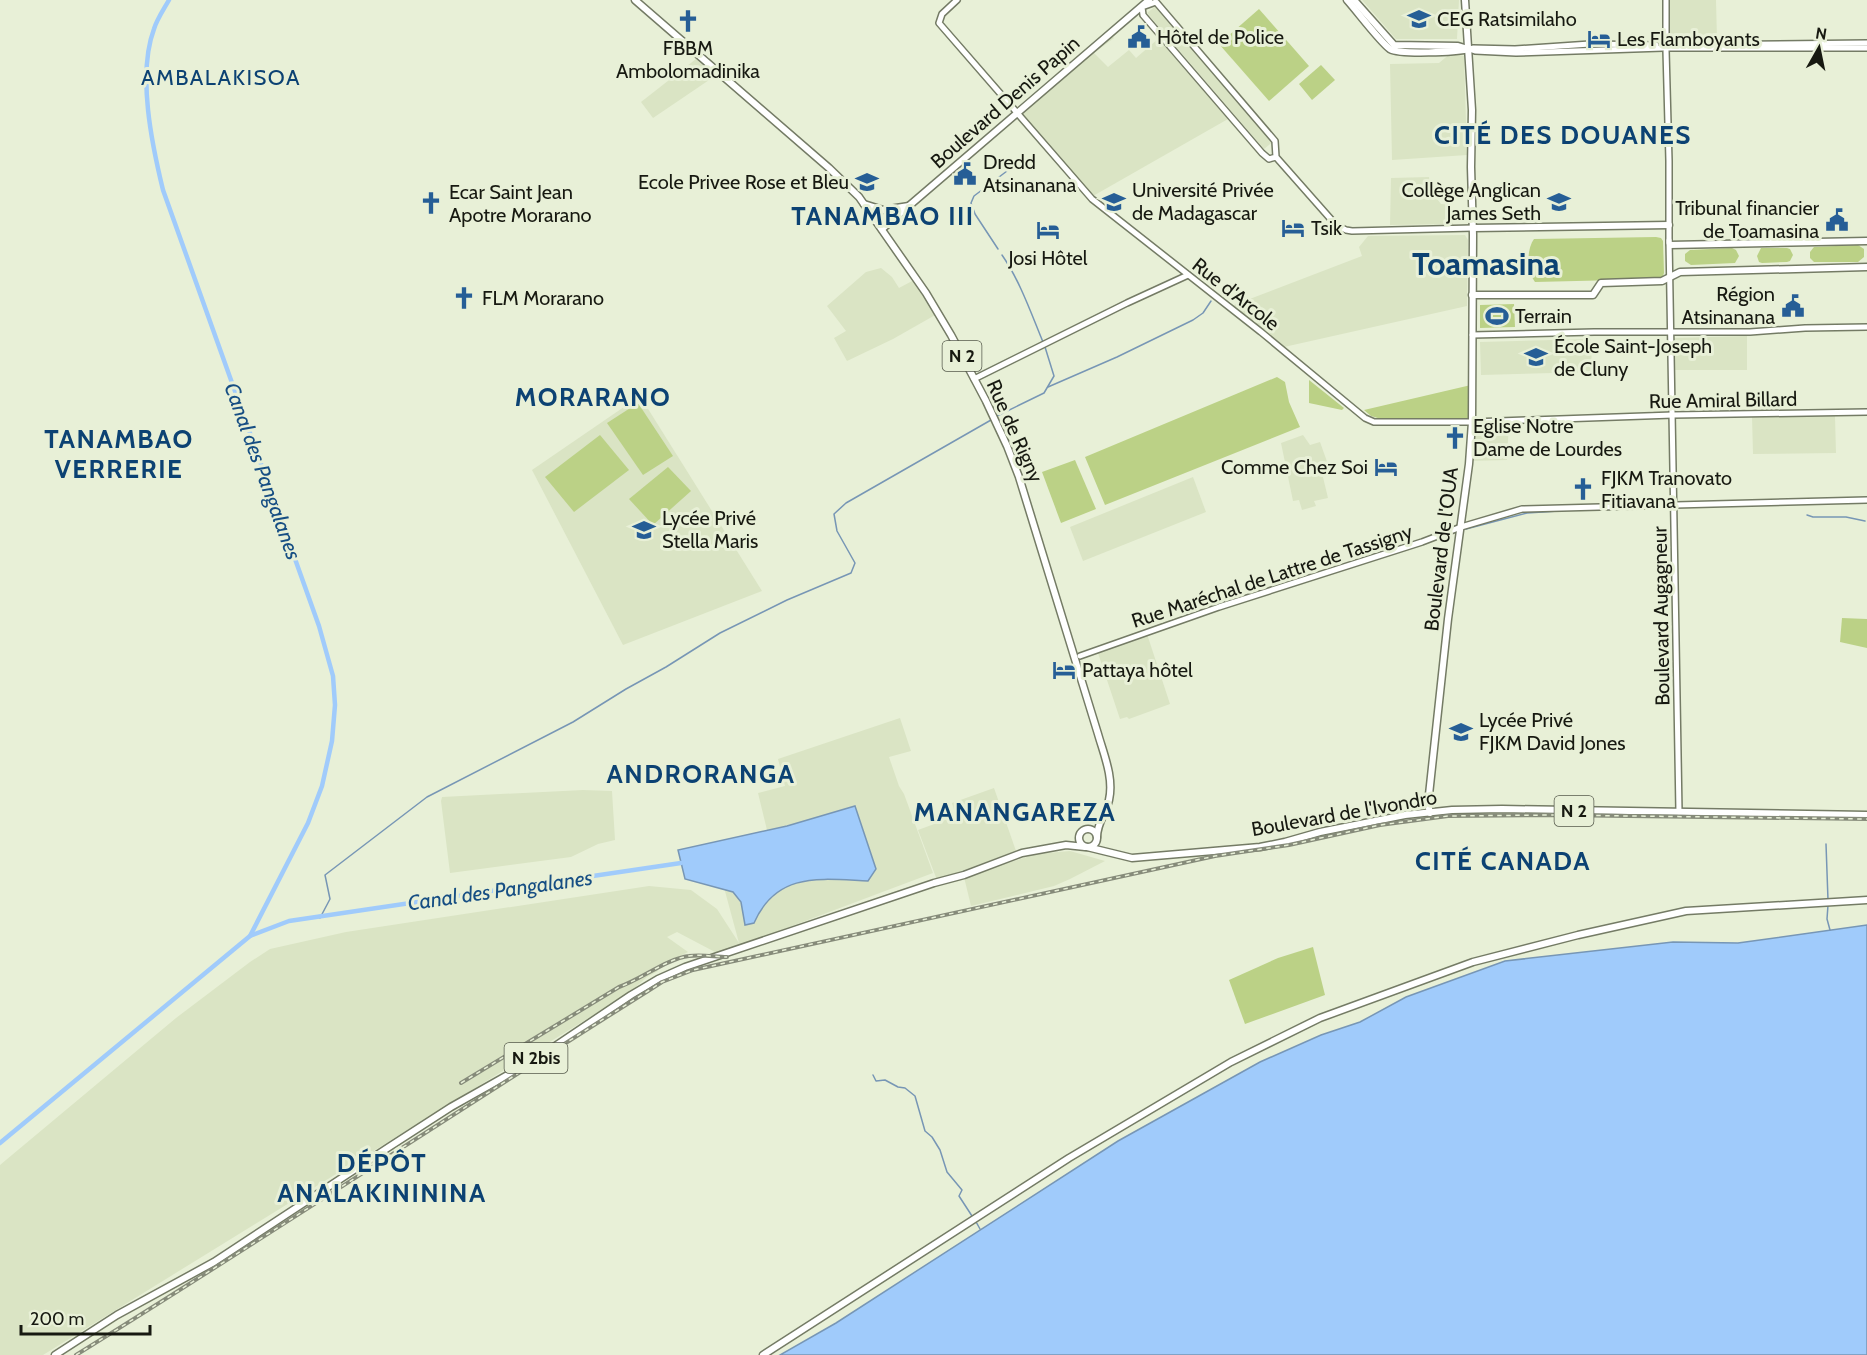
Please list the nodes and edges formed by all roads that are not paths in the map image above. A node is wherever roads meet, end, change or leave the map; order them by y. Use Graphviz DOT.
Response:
graph roads {
  1 [pos="635,0"];
  2 [pos="957,0"];
  3 [pos="1149,0"];
  4 [pos="1347,0"];
  5 [pos="1354,0"];
  6 [pos="1465,0"];
  7 [pos="1666,0"];
  8 [pos="1142,6"];
  9 [pos="1867,45"];
  10 [pos="1666,46"];
  11 [pos="1469,49"];
  12 [pos="1016,114"];
  13 [pos="1276,157"];
  14 [pos="864,204"];
  15 [pos="909,206"];
  16 [pos="1669,225"];
  17 [pos="1473,228"];
  18 [pos="882,229"];
  19 [pos="1867,241"];
  20 [pos="1669,243"];
  21 [pos="1867,267"];
  22 [pos="1188,275"];
  23 [pos="1670,276"];
  24 [pos="1472,295"];
  25 [pos="1867,327"];
  26 [pos="1670,333"];
  27 [pos="1472,335"];
  28 [pos="974,379"];
  29 [pos="1867,412"];
  30 [pos="1673,415"];
  31 [pos="1472,422"];
  32 [pos="1867,500"];
  33 [pos="1675,504"];
  34 [pos="1461,527"];
  35 [pos="1080,656"];
  36 [pos="1679,812"];
  37 [pos="1430,813"];
  38 [pos="1867,815"];
  39 [pos="1102,816"];
  40 [pos="1083,830"];
  41 [pos="1097,838"];
  42 [pos="1057,846"];
  43 [pos="1086,847"];
  44 [pos="1116,856"];
  45 [pos="1867,900"];
  46 [pos="55,1355"];
  47 [pos="763,1355"];
  1 -- 14 [label="main road, Rue de Rigny / N 2"];
  2 -- 12 [label="street, Rue d'Arcole"];
  3 -- 8 [label="main road, Boulevard Denis Papin"];
  4 -- 11 [label="main road"];
  5 -- 11 [label="main road"];
  6 -- 11 [label="main road, Boulevard de l'OUA"];
  7 -- 10 [label="street, Boulevard Augagneur"];
  8 -- 12 [label="main road, Boulevard Denis Papin"];
  8 -- 13 [label="street"];
  8 -- 13 [label="street"];
  9 -- 10 [label="street"];
  10 -- 11 [label="street"];
  10 -- 16 [label="street, Boulevard Augagneur"];
  11 -- 17 [label="main road, Boulevard de l'OUA"];
  12 -- 15 [label="main road, Boulevard Denis Papin"];
  12 -- 22 [label="street, Rue d'Arcole"];
  13 -- 17 [label="street"];
  14 -- 15 [label="main road"];
  14 -- 18 [label="main road, Rue de Rigny / N 2"];
  15 -- 18 [label="main road, Boulevard Denis Papin"];
  16 -- 17 [label="main road"];
  16 -- 20 [label="street, Boulevard Augagneur"];
  17 -- 24 [label="main road, Boulevard de l'OUA"];
  18 -- 28 [label="main road, Rue de Rigny / N 2"];
  19 -- 20 [label="main road"];
  20 -- 23 [label="street, Boulevard Augagneur"];
  21 -- 23 [label="main road"];
  22 -- 28 [label="street"];
  22 -- 31 [label="street, Rue d'Arcole"];
  23 -- 24 [label="main road"];
  23 -- 26 [label="street, Boulevard Augagneur"];
  24 -- 27 [label="main road, Boulevard de l'OUA"];
  25 -- 26 [label="street"];
  26 -- 27 [label="street"];
  26 -- 30 [label="street, Boulevard Augagneur"];
  27 -- 31 [label="main road, Boulevard de l'OUA"];
  28 -- 39 [label="main road, Rue de Rigny / N 2"];
  29 -- 30 [label="street, Rue Amiral Billard"];
  30 -- 31 [label="street, Rue Amiral Billard"];
  30 -- 33 [label="street, Boulevard Augagneur"];
  31 -- 34 [label="main road, Boulevard de l'OUA"];
  32 -- 33 [label="street, Rue Maréchal de Lattre de Tassigny"];
  33 -- 34 [label="street, Rue Maréchal de Lattre de Tassigny"];
  33 -- 36 [label="street, Boulevard Augagneur"];
  34 -- 35 [label="street, Rue Maréchal de Lattre de Tassigny"];
  34 -- 37 [label="main road, Boulevard de l'OUA"];
  36 -- 37 [label="main road, Boulevard de l'Ivondro / N 2"];
  36 -- 38 [label="main road, Boulevard de l'Ivondro / N 2"];
  37 -- 44 [label="main road, Boulevard de l'Ivondro / N 2"];
  39 -- 40 [label="main road"];
  39 -- 41 [label="main road, Rue de Rigny / N 2"];
  40 -- 41 [label="main road"];
  40 -- 42 [label="main road"];
  40 -- 43 [label="main road"];
  41 -- 43 [label="main road"];
  41 -- 44 [label="main road"];
  42 -- 43 [label="main road, Boulevard de l'Ivondro"];
  42 -- 46 [label="main road, N 2bis"];
  43 -- 44 [label="main road, Boulevard de l'Ivondro"];
  45 -- 47 [label="main road"];
}
